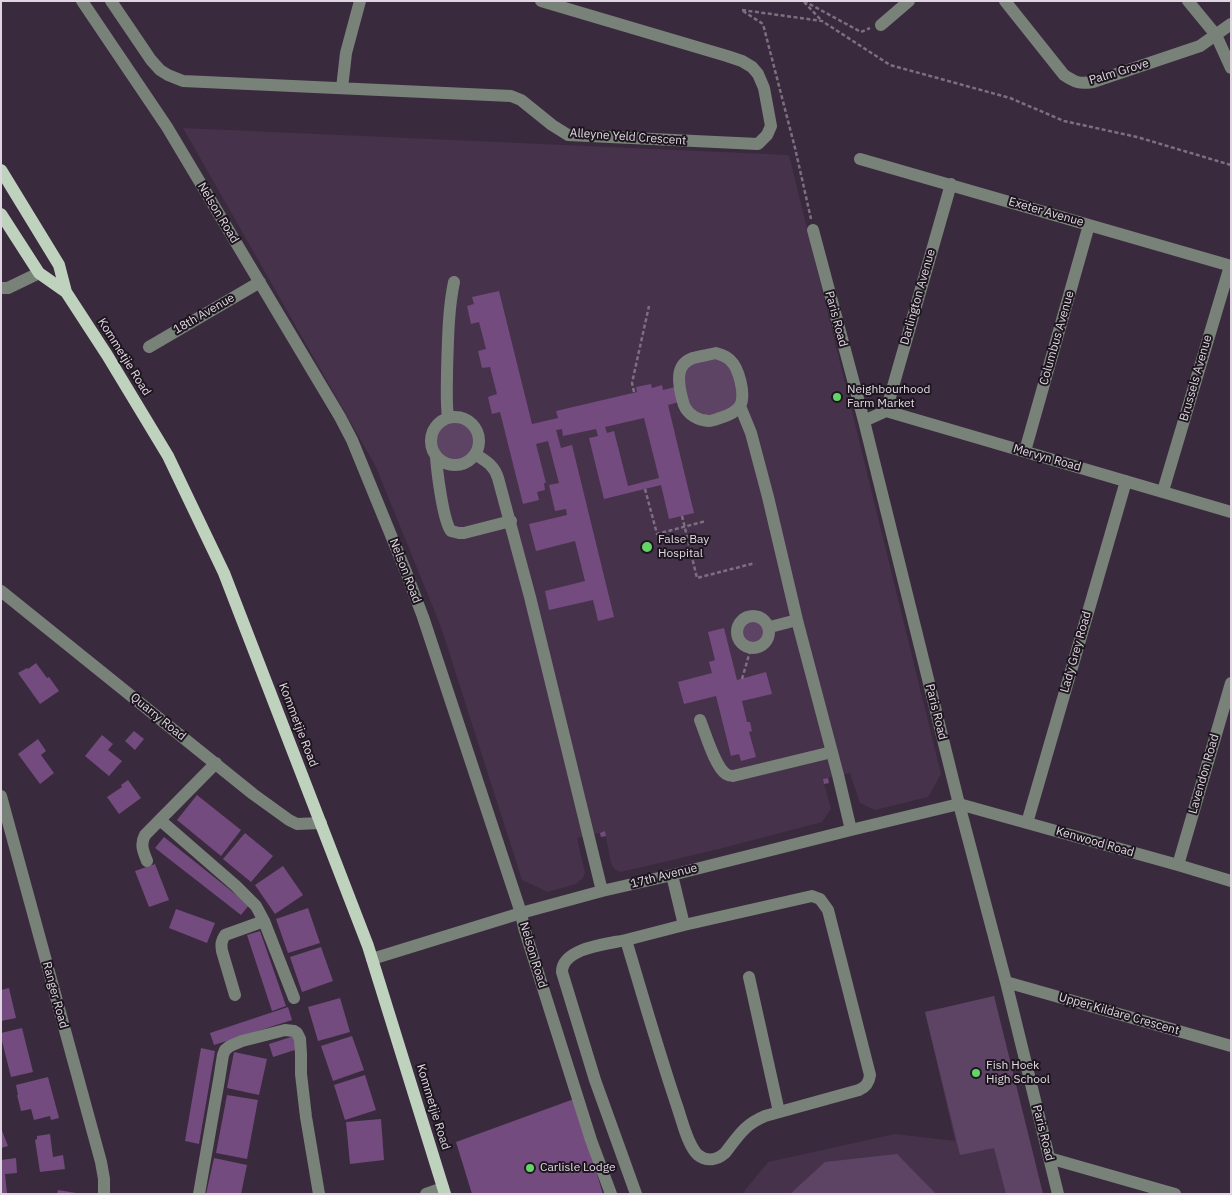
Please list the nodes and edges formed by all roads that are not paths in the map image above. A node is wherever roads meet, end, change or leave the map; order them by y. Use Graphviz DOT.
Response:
graph roads {
  1 [pos="82,1"];
  2 [pos="111,1"];
  3 [pos="360,1"];
  4 [pos="541,1"];
  5 [pos="909,1"];
  6 [pos="1005,1"];
  7 [pos="1188,1"];
  8 [pos="881,24"];
  9 [pos="1231,24"];
  10 [pos="1216,35"];
  11 [pos="1231,68"];
  12 [pos="342,88"];
  13 [pos="860,159"];
  14 [pos="1,170"];
  15 [pos="951,184"];
  16 [pos="1,214"];
  17 [pos="1089,225"];
  18 [pos="813,230"];
  19 [pos="1230,266"];
  20 [pos="39,273"];
  21 [pos="260,282"];
  22 [pos="454,282"];
  23 [pos="1,288"];
  24 [pos="66,292"];
  25 [pos="149,347"];
  26 [pos="740,406"];
  27 [pos="886,411"];
  28 [pos="448,418"];
  29 [pos="864,421"];
  30 [pos="1025,451"];
  31 [pos="475,454"];
  32 [pos="436,457"];
  33 [pos="1126,481"];
  34 [pos="1163,491"];
  35 [pos="1231,512"];
  36 [pos="511,521"];
  37 [pos="1,591"];
  38 [pos="797,620"];
  39 [pos="770,628"];
  40 [pos="1231,683"];
  41 [pos="700,720"];
  42 [pos="832,752"];
  43 [pos="216,763"];
  44 [pos="1,796"];
  45 [pos="959,804"];
  46 [pos="160,820"];
  47 [pos="321,823"];
  48 [pos="1027,823"];
  49 [pos="851,830"];
  50 [pos="147,861"];
  51 [pos="1178,865"];
  52 [pos="672,875"];
  53 [pos="1231,882"];
  54 [pos="602,891"];
  55 [pos="521,913"];
  56 [pos="264,922"];
  57 [pos="684,925"];
  58 [pos="626,940"];
  59 [pos="372,959"];
  60 [pos="749,977"];
  61 [pos="1006,982"];
  62 [pos="235,995"];
  63 [pos="294,998"];
  64 [pos="1231,1046"];
  65 [pos="779,1112"];
  66 [pos="1049,1158"];
  67 [pos="444,1191"];
  68 [pos="104,1194"];
  69 [pos="199,1194"];
  70 [pos="319,1194"];
  71 [pos="426,1194"];
  72 [pos="612,1194"];
  73 [pos="636,1194"];
  74 [pos="1058,1194"];
  75 [pos="1175,1194"];
  1 -- 21 [label="street, Nelson Road"];
  2 -- 12 [label="street, Alleyne Yeld Crescent"];
  3 -- 12 [label="street"];
  4 -- 12 [label="street, Alleyne Yeld Crescent"];
  5 -- 8 [label="street"];
  6 -- 10 [label="street, Palm Grove"];
  7 -- 10 [label="street"];
  9 -- 10 [label="street, Palm Grove"];
  10 -- 11 [label="street"];
  13 -- 15 [label="street, Exeter Avenue"];
  14 -- 24 [label="main road, Kommetjie Road"];
  15 -- 17 [label="street, Exeter Avenue"];
  15 -- 27 [label="street, Darlington Avenue"];
  16 -- 20 [label="main road, Kommetjie Road"];
  17 -- 19 [label="street, Exeter Avenue"];
  17 -- 30 [label="street, Columbus Avenue"];
  18 -- 29 [label="street, Paris Road"];
  19 -- 34 [label="street, Brussels Avenue"];
  20 -- 23 [label="street"];
  20 -- 24 [label="main road, Kommetjie Road"];
  21 -- 25 [label="street, 18th Avenue"];
  21 -- 55 [label="street, Nelson Road"];
  22 -- 28 [label="street"];
  24 -- 47 [label="main road, Kommetjie Road"];
  26 -- 26 [label="street"];
  26 -- 38 [label="street"];
  27 -- 29 [label="street"];
  27 -- 30 [label="street, Mervyn Road"];
  28 -- 31 [label="street"];
  28 -- 32 [label="street"];
  29 -- 45 [label="street, Paris Road"];
  30 -- 33 [label="street, Mervyn Road"];
  31 -- 32 [label="street"];
  31 -- 36 [label="street"];
  32 -- 36 [label="street"];
  33 -- 34 [label="street, Mervyn Road"];
  33 -- 48 [label="street, Lady Grey Road"];
  34 -- 35 [label="street, Mervyn Road"];
  36 -- 54 [label="street"];
  37 -- 43 [label="street, Quarry Road"];
  38 -- 39 [label="street"];
  38 -- 42 [label="street"];
  39 -- 39 [label="street"];
  40 -- 51 [label="street, Lavendon Road"];
  41 -- 42 [label="street"];
  42 -- 49 [label="street"];
  43 -- 46 [label="street"];
  43 -- 47 [label="street, Quarry Road"];
  44 -- 68 [label="street, Ranger Road"];
  45 -- 48 [label="street, Kenwood Road"];
  45 -- 49 [label="street, 17th Avenue"];
  45 -- 61 [label="street, Paris Road"];
  46 -- 50 [label="street"];
  46 -- 56 [label="street"];
  47 -- 59 [label="main road, Kommetjie Road"];
  48 -- 51 [label="street, Kenwood Road"];
  49 -- 52 [label="street, 17th Avenue"];
  51 -- 53 [label="street, Kenwood Road"];
  52 -- 54 [label="street, 17th Avenue"];
  52 -- 57 [label="street"];
  54 -- 55 [label="street, 17th Avenue"];
  55 -- 59 [label="street, 17th Avenue"];
  55 -- 72 [label="street, Nelson Road"];
  56 -- 62 [label="street"];
  56 -- 63 [label="street"];
  57 -- 58 [label="street"];
  57 -- 65 [label="street"];
  58 -- 65 [label="street"];
  58 -- 73 [label="street"];
  59 -- 67 [label="main road, Kommetjie Road"];
  60 -- 65 [label="street"];
  61 -- 64 [label="street, Upper Kildare Crescent"];
  61 -- 66 [label="street, Paris Road"];
  66 -- 74 [label="street, Paris Road"];
  66 -- 75 [label="street"];
  67 -- 71 [label="street"];
  69 -- 70 [label="street"];
}
